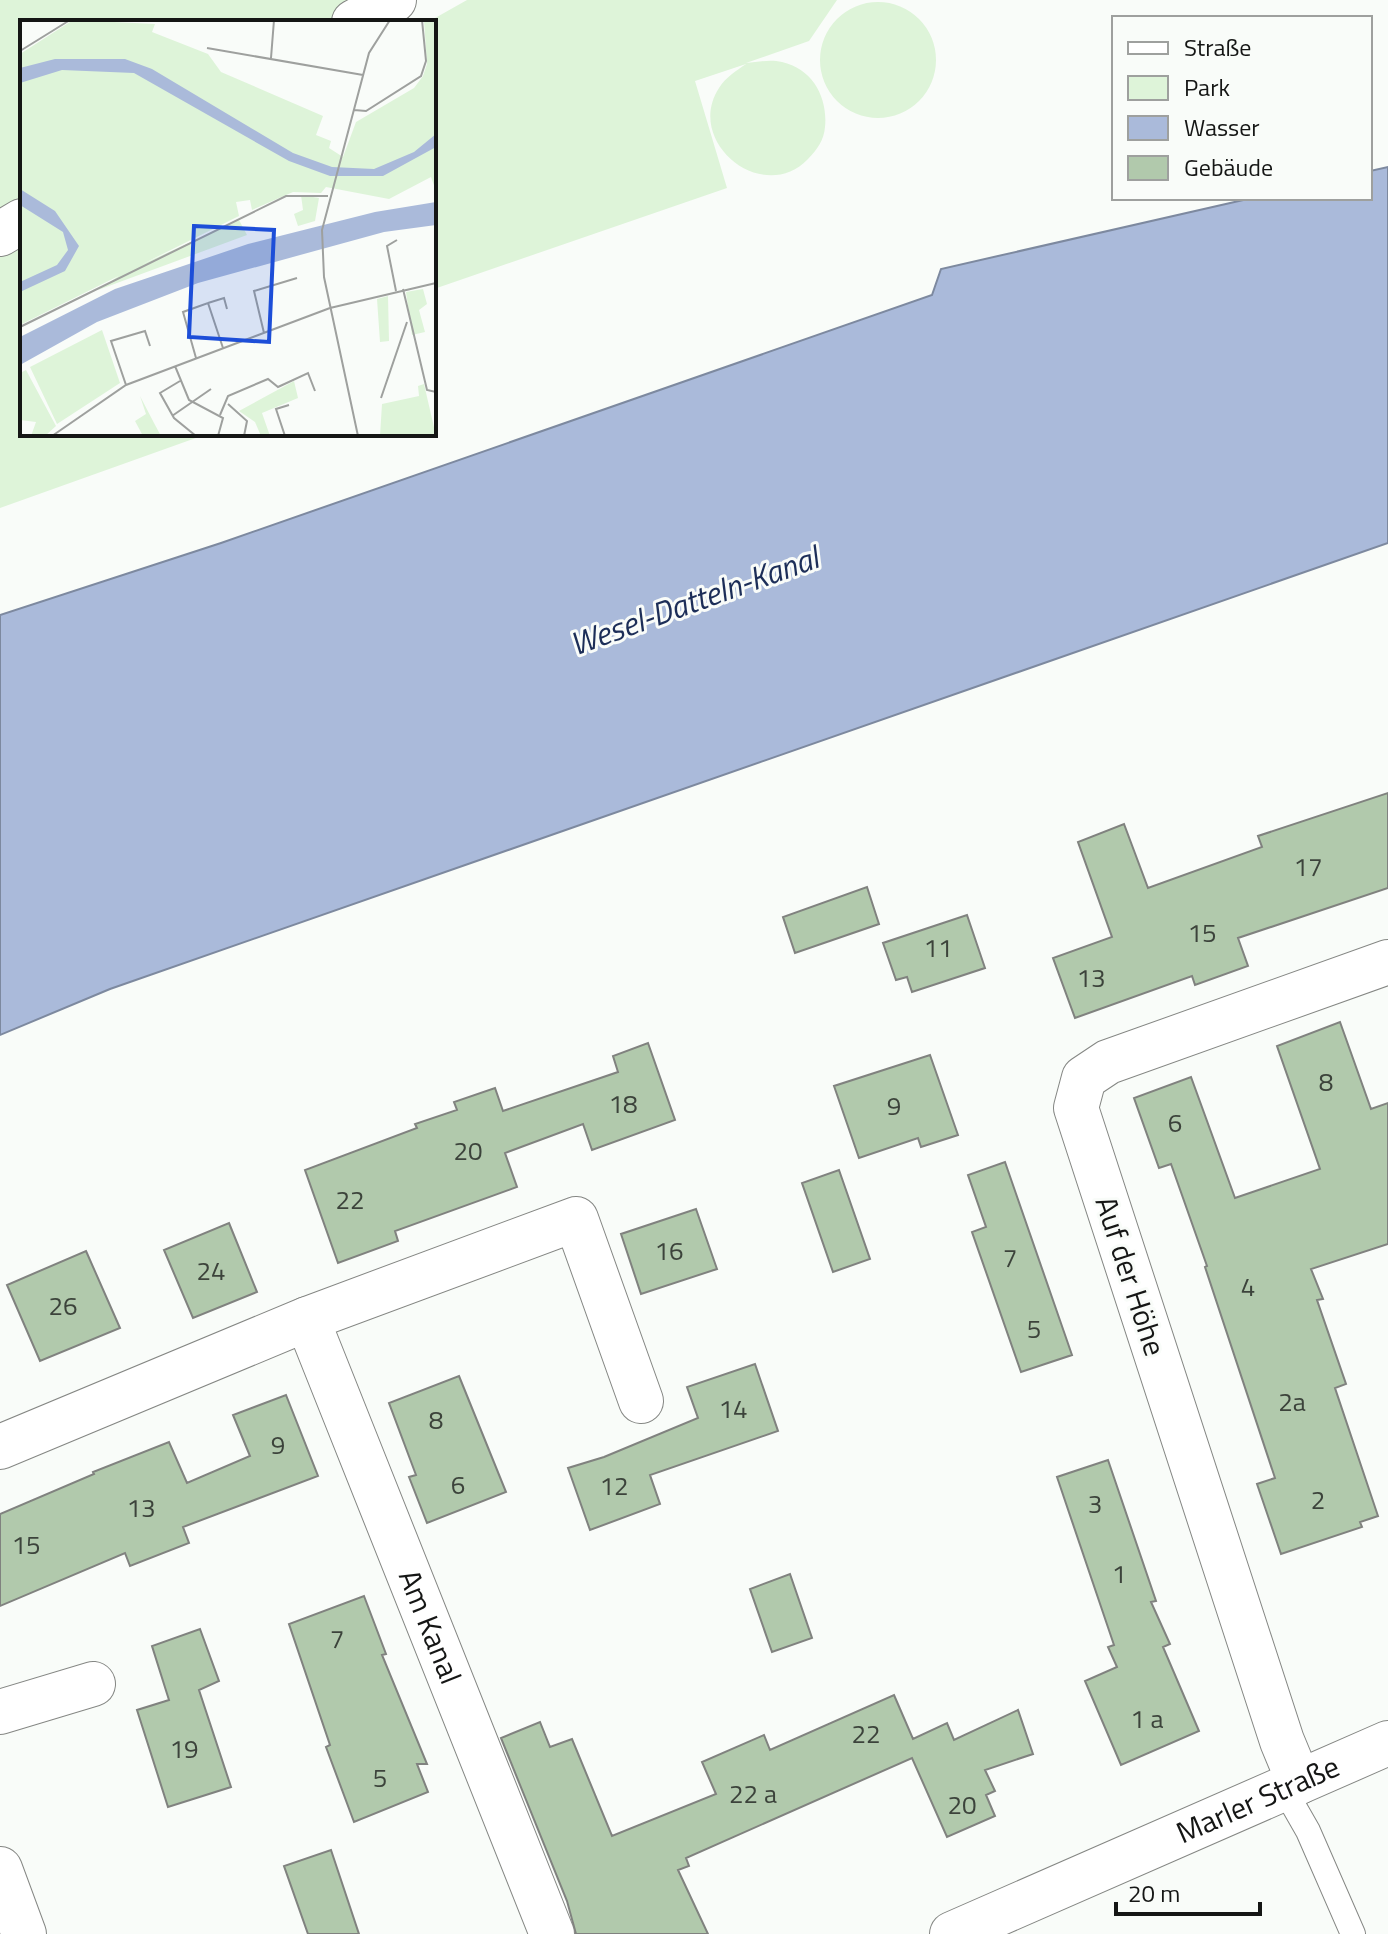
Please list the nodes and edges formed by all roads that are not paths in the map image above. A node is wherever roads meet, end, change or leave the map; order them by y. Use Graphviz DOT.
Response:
graph roads {
  1 [pos="394,0"];
  2 [pos="358,20"];
  3 [pos="20,222"];
  4 [pos="0,234"];
  5 [pos="1388,962"];
  6 [pos="307,1319"];
  7 [pos="641,1401"];
  8 [pos="0,1447"];
  9 [pos="93,1684"];
  10 [pos="0,1712"];
  11 [pos="1388,1743"];
  12 [pos="1292,1786"];
  13 [pos="0,1869"];
  14 [pos="24,1934"];
  15 [pos="552,1934"];
  16 [pos="952,1934"];
  17 [pos="1353,1934"];
  1 -- 2 [label="street"];
  3 -- 4 [label="street"];
  5 -- 12 [label="street, Auf der Höhe"];
  6 -- 7 [label="street"];
  6 -- 8 [label="street"];
  6 -- 15 [label="street, Am Kanal"];
  9 -- 10 [label="street"];
  11 -- 12 [label="street, Marler Straße"];
  12 -- 16 [label="street, Marler Straße"];
  12 -- 17 [label="lane"];
  13 -- 14 [label="street"];
}
